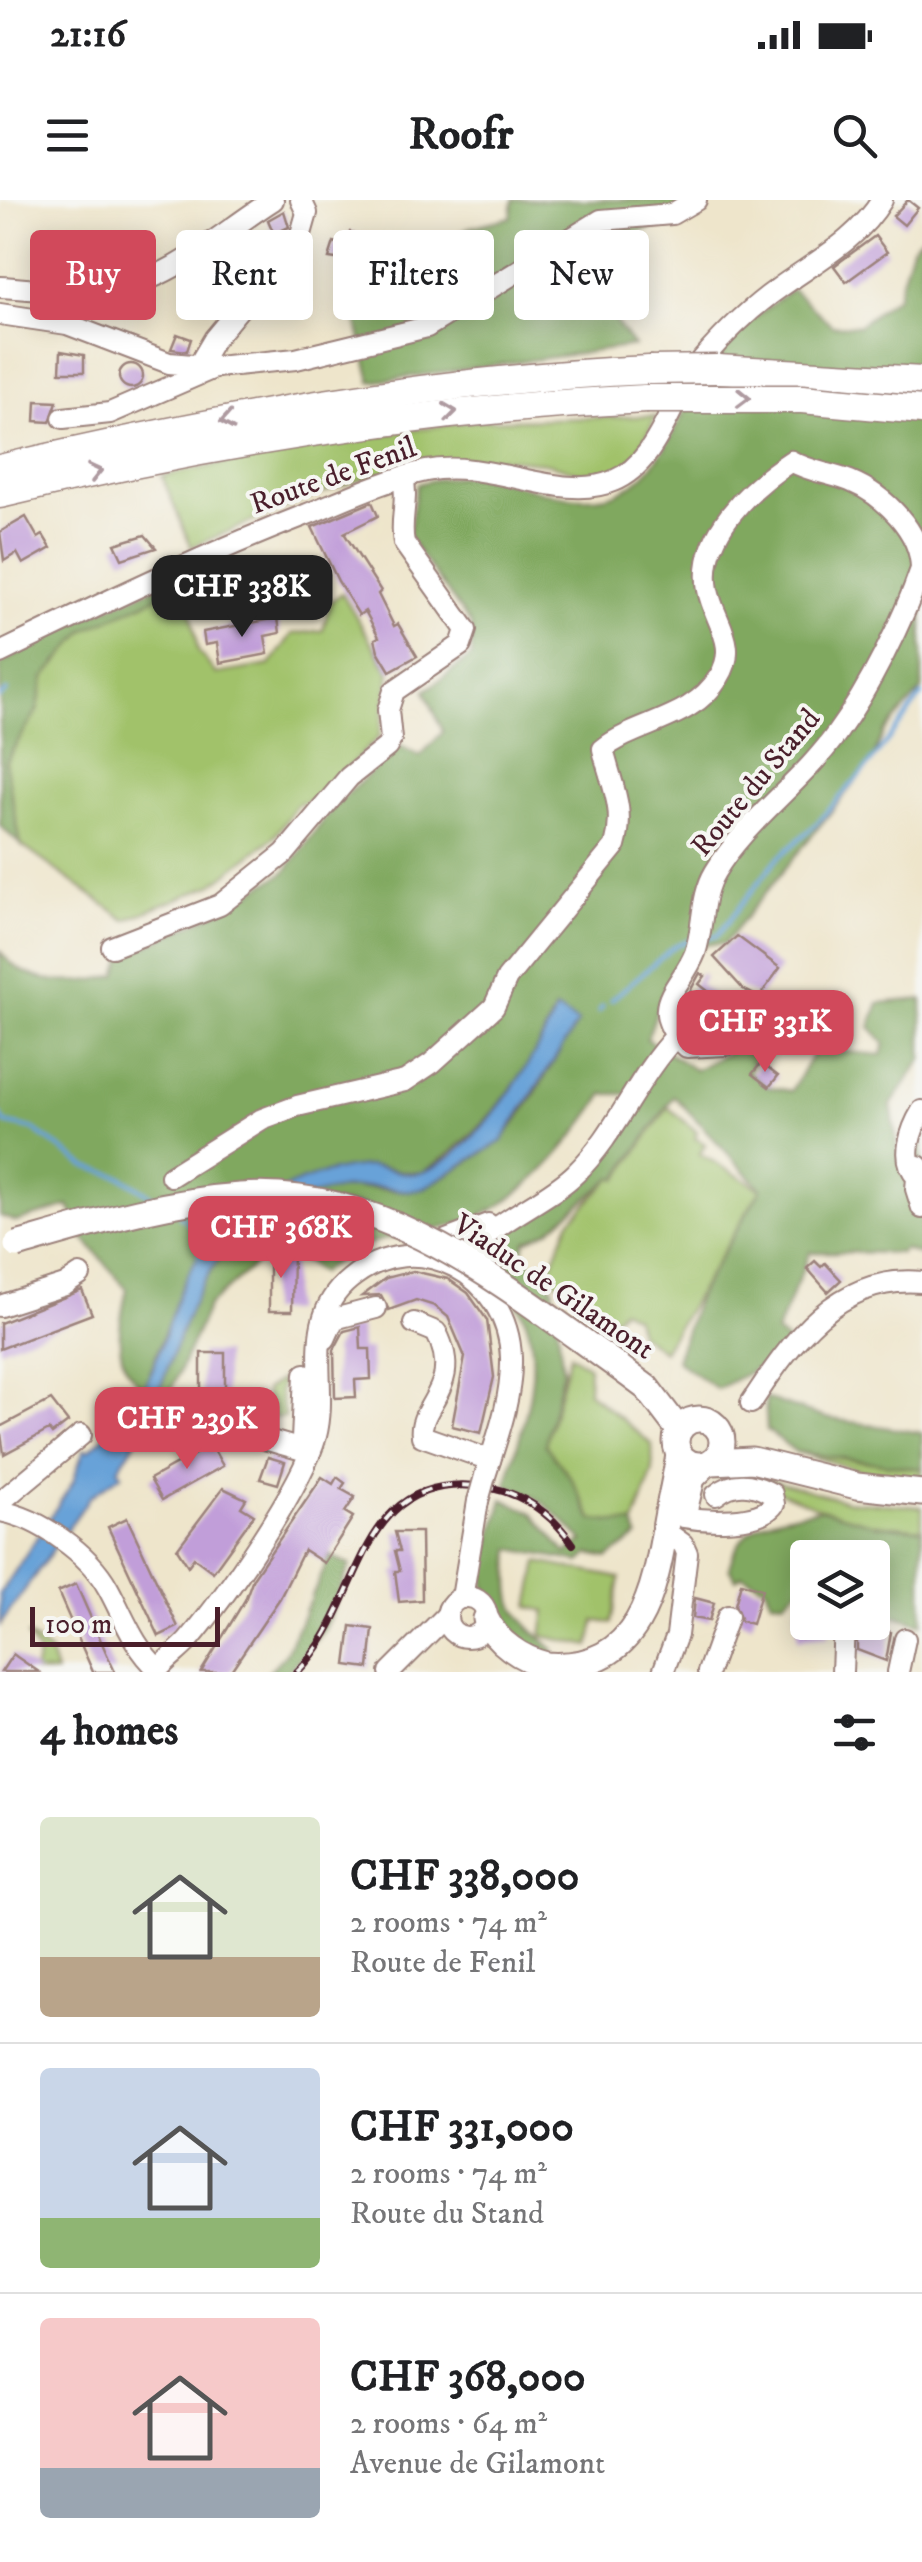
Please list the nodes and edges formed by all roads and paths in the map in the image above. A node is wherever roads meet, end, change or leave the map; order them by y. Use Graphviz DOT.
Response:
graph roads {
  1 [pos="273,200"];
  2 [pos="300,200"];
  3 [pos="660,200"];
  4 [pos="696,200"];
  5 [pos="882,200"];
  6 [pos="635,217"];
  7 [pos="0,287"];
  8 [pos="0,314"];
  9 [pos="207,366"];
  10 [pos="922,381"];
  11 [pos="922,410"];
  12 [pos="64,418"];
  13 [pos="0,469"];
  14 [pos="403,477"];
  15 [pos="0,494"];
  16 [pos="0,653"];
  17 [pos="112,947"];
  18 [pos="676,1036"];
  19 [pos="730,1040"];
  20 [pos="922,1111"];
  21 [pos="922,1153"];
  22 [pos="170,1176"];
  23 [pos="917,1176"];
  24 [pos="922,1208"];
  25 [pos="523,1212"];
  26 [pos="436,1244"];
  27 [pos="5,1248"];
  28 [pos="468,1257"];
  29 [pos="364,1269"];
  30 [pos="80,1274"];
  31 [pos="922,1282"];
  32 [pos="0,1306"];
  33 [pos="414,1323"];
  34 [pos="317,1364"];
  35 [pos="750,1403"];
  36 [pos="170,1412"];
  37 [pos="695,1434"];
  38 [pos="80,1436"];
  39 [pos="306,1451"];
  40 [pos="708,1463"];
  41 [pos="490,1472"];
  42 [pos="820,1476"];
  43 [pos="922,1493"];
  44 [pos="716,1496"];
  45 [pos="0,1502"];
  46 [pos="0,1511"];
  47 [pos="675,1530"];
  48 [pos="728,1616"];
  49 [pos="466,1617"];
  50 [pos="905,1639"];
  51 [pos="843,1640"];
  52 [pos="156,1670"];
  53 [pos="390,1672"];
  54 [pos="520,1672"];
  55 [pos="612,1672"];
  56 [pos="664,1672"];
  57 [pos="708,1672"];
  58 [pos="842,1672"];
  59 [pos="898,1672"];
  1 -- 7 [label="street"];
  2 -- 9 [label="street"];
  3 -- 6 [label="street"];
  4 -- 6 [label="street"];
  5 -- 14 [label="street, Route de Fenil"];
  6 -- 9 [label="street"];
  8 -- 9 [label="street"];
  9 -- 12 [label="street"];
  10 -- 13 [label="highway, one-way, bridge"];
  15 -- 11 [label="highway, one-way, bridge"];
  14 -- 16 [label="street, Route de Fenil"];
  14 -- 17 [label="street"];
  18 -- 19 [label="street"];
  18 -- 22 [label="street, Route du Stand"];
  18 -- 25 [label="street"];
  20 -- 23 [label="street"];
  21 -- 23 [label="street"];
  23 -- 24 [label="street"];
  25 -- 26 [label="street"];
  25 -- 28 [label="street"];
  26 -- 28 [label="street"];
  26 -- 39 [label="street"];
  27 -- 37 [label="main road, Viaduc de Gilamont, bridge"];
  28 -- 41 [label="street"];
  29 -- 34 [label="street"];
  29 -- 34 [label="street"];
  29 -- 41 [label="street"];
  30 -- 32 [label="street"];
  31 -- 35 [label="street"];
  33 -- 41 [label="street"];
  34 -- 39 [label="street"];
  36 -- 39 [label="street"];
  37 -- 40 [label="main road"];
  37 -- 40 [label="main road"];
  37 -- 42 [label="main road"];
  37 -- 47 [label="main road"];
  38 -- 45 [label="street"];
  39 -- 52 [label="street"];
  40 -- 42 [label="main road"];
  40 -- 47 [label="main road"];
  41 -- 49 [label="street, bridge"];
  42 -- 43 [label="main road"];
  44 -- 47 [label="street"];
  46 -- 52 [label="street"];
  47 -- 49 [label="main road"];
  47 -- 55 [label="main road"];
  47 -- 56 [label="street"];
  48 -- 57 [label="street"];
  49 -- 53 [label="street"];
  49 -- 54 [label="main road"];
  50 -- 59 [label="street"];
  51 -- 58 [label="street"];
}
